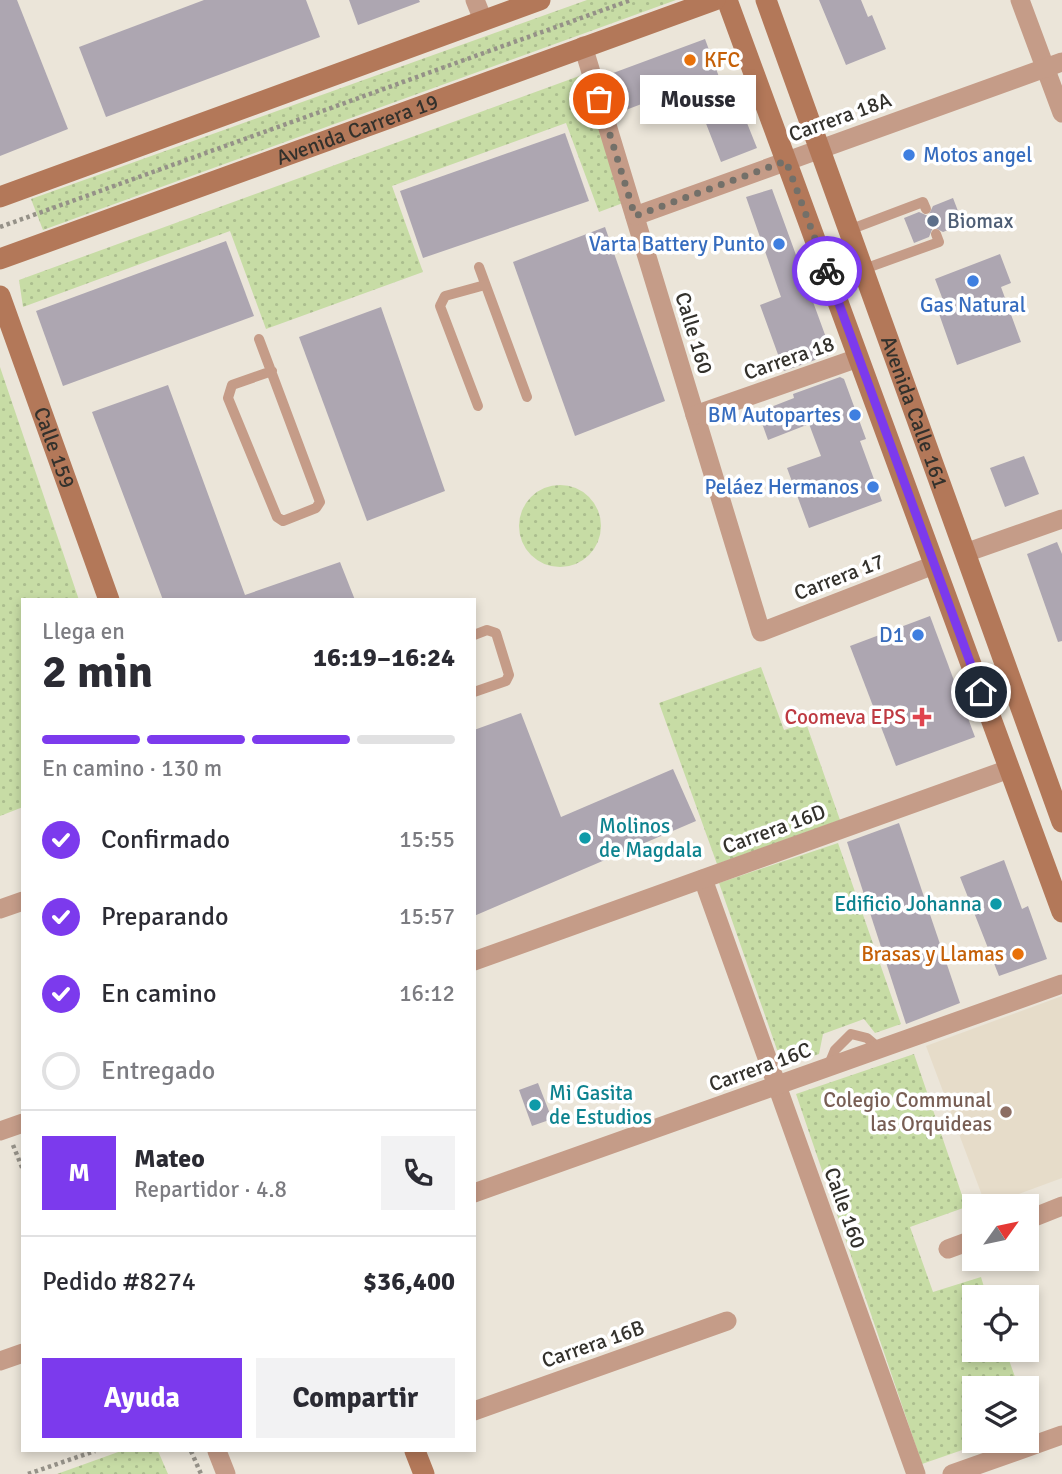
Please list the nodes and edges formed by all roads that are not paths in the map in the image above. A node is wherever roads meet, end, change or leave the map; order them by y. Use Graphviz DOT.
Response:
graph roads {
  1 [pos="475,0"];
  2 [pos="540,0"];
  3 [pos="715,0"];
  4 [pos="727,0"];
  5 [pos="766,0"];
  6 [pos="1020,0"];
  7 [pos="483,20"];
  8 [pos="583,46"];
  9 [pos="1054,65"];
  10 [pos="1062,113"];
  11 [pos="820,149"];
  12 [pos="786,161"];
  13 [pos="0,197"];
  14 [pos="926,209"];
  15 [pos="635,216"];
  16 [pos="849,230"];
  17 [pos="936,234"];
  18 [pos="0,259"];
  19 [pos="479,267"];
  20 [pos="863,270"];
  21 [pos="485,285"];
  22 [pos="0,296"];
  23 [pos="259,339"];
  24 [pos="859,358"];
  25 [pos="272,371"];
  26 [pos="527,397"];
  27 [pos="478,406"];
  28 [pos="695,415"];
  29 [pos="1062,519"];
  30 [pos="965,553"];
  31 [pos="934,565"];
  32 [pos="108,598"];
  33 [pos="761,632"];
  34 [pos="476,634"];
  35 [pos="476,691"];
  36 [pos="1009,769"];
  37 [pos="1062,822"];
  38 [pos="703,879"];
  39 [pos="21,902"];
  40 [pos="0,909"];
  41 [pos="1062,912"];
  42 [pos="476,960"];
  43 [pos="1062,984"];
  44 [pos="777,1085"];
  45 [pos="21,1124"];
  46 [pos="0,1131"];
  47 [pos="476,1192"];
  48 [pos="1062,1206"];
  49 [pos="1040,1215"];
  50 [pos="962,1244"];
  51 [pos="948,1249"];
  52 [pos="727,1321"];
  53 [pos="21,1354"];
  54 [pos="0,1361"];
  55 [pos="476,1410"];
  56 [pos="1062,1435"];
  57 [pos="217,1452"];
  58 [pos="415,1452"];
  59 [pos="226,1474"];
  60 [pos="424,1474"];
  61 [pos="916,1474"];
  62 [pos="952,1474"];
  1 -- 7 [label="street"];
  2 -- 7 [label="main road"];
  3 -- 8 [label="main road, Avenida Carrera 19"];
  4 -- 12 [label="main road, Avenida Calle 161"];
  5 -- 11 [label="main road, Avenida Calle 161"];
  6 -- 9 [label="street"];
  7 -- 13 [label="main road"];
  8 -- 15 [label="street, Calle 160"];
  8 -- 18 [label="main road, Avenida Carrera 19"];
  9 -- 10 [label="street"];
  9 -- 11 [label="street, Carrera 18A"];
  11 -- 12 [label="street, Carrera 18A"];
  11 -- 16 [label="main road, Avenida Calle 161"];
  12 -- 15 [label="street, Carrera 18A"];
  12 -- 24 [label="main road, Avenida Calle 161"];
  14 -- 16 [label="lane"];
  15 -- 28 [label="street, Calle 160"];
  16 -- 20 [label="main road, Avenida Calle 161"];
  17 -- 20 [label="lane"];
  19 -- 21 [label="lane"];
  20 -- 30 [label="main road, Avenida Calle 161"];
  21 -- 26 [label="lane"];
  21 -- 27 [label="lane"];
  22 -- 32 [label="main road, Calle 159"];
  23 -- 25 [label="lane"];
  24 -- 28 [label="street, Carrera 18"];
  24 -- 31 [label="main road, Avenida Calle 161"];
  25 -- 25 [label="lane"];
  28 -- 33 [label="street, Calle 160"];
  29 -- 30 [label="street"];
  30 -- 37 [label="main road, Avenida Calle 161"];
  31 -- 33 [label="street, Carrera 17"];
  31 -- 36 [label="main road, Avenida Calle 161"];
  34 -- 35 [label="lane"];
  36 -- 38 [label="street, Carrera 16D"];
  36 -- 41 [label="main road, Avenida Calle 161"];
  38 -- 42 [label="street, Carrera 16D"];
  38 -- 44 [label="street, Calle 160"];
  39 -- 40 [label="street"];
  43 -- 44 [label="street, Carrera 16C"];
  44 -- 47 [label="street, Carrera 16C"];
  44 -- 61 [label="street, Calle 160"];
  45 -- 46 [label="street"];
  48 -- 49 [label="street"];
  50 -- 51 [label="street"];
  52 -- 55 [label="street, Carrera 16B"];
  53 -- 54 [label="street"];
  56 -- 62 [label="street"];
  57 -- 59 [label="street"];
  58 -- 60 [label="main road"];
}
